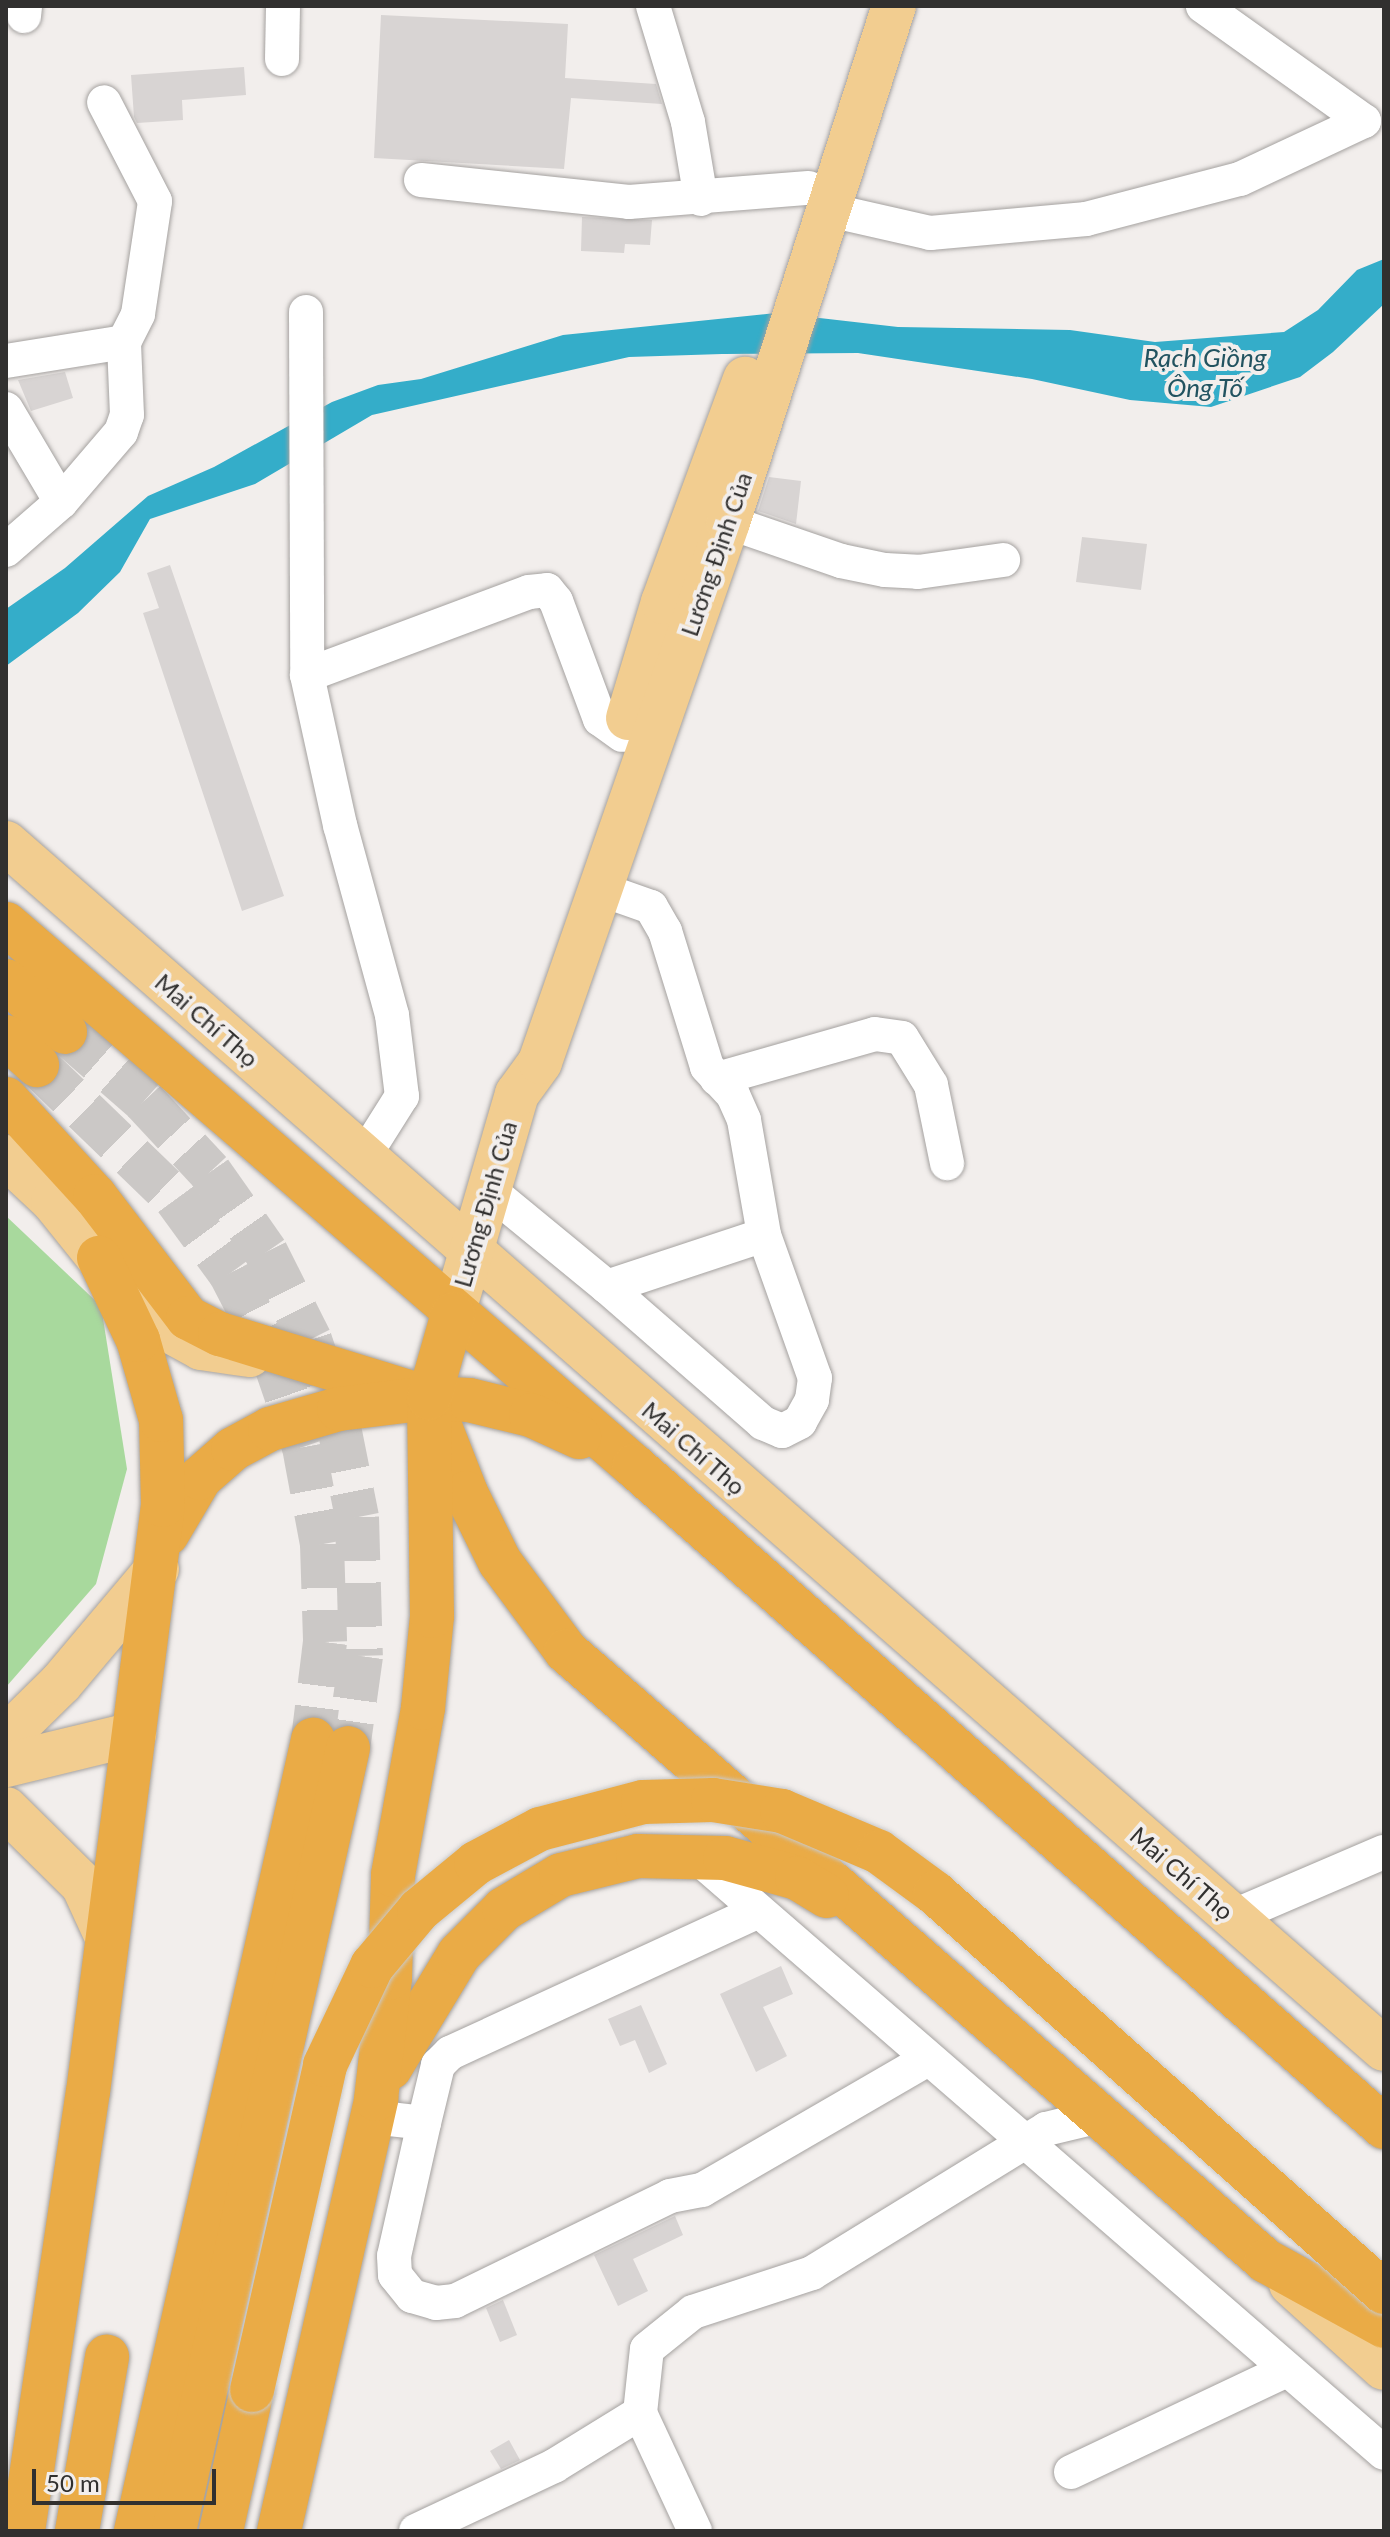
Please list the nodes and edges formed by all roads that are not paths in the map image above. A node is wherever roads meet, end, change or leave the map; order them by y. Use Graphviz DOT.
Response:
graph roads {
  1 [pos="283,6"];
  2 [pos="653,6"];
  3 [pos="867,6"];
  4 [pos="894,6"];
  5 [pos="1203,6"];
  6 [pos="282,59"];
  7 [pos="104,102"];
  8 [pos="421,180"];
  9 [pos="701,199"];
  10 [pos="812,221"];
  11 [pos="306,312"];
  12 [pos="124,342"];
  13 [pos="6,361"];
  14 [pos="752,403"];
  15 [pos="6,409"];
  16 [pos="61,502"];
  17 [pos="728,522"];
  18 [pos="6,550"];
  19 [pos="1003,560"];
  20 [pos="307,675"];
  21 [pos="622,735"];
  22 [pos="6,843"];
  23 [pos="600,889"];
  24 [pos="6,924"];
  25 [pos="6,981"];
  26 [pos="65,1032"];
  27 [pos="717,1079"];
  28 [pos="517,1094"];
  29 [pos="6,1099"];
  30 [pos="6,1157"];
  31 [pos="363,1158"];
  32 [pos="947,1163"];
  33 [pos="489,1190"];
  34 [pos="764,1235"];
  35 [pos="471,1254"];
  36 [pos="99,1258"];
  37 [pos="607,1287"];
  38 [pos="453,1314"];
  39 [pos="295,1357"];
  40 [pos="429,1398"];
  41 [pos="634,1466"];
  42 [pos="157,1569"];
  43 [pos="134,1734"];
  44 [pos="6,1737"];
  45 [pos="330,1744"];
  46 [pos="6,1765"];
  47 [pos="6,1809"];
  48 [pos="1384,1852"];
  49 [pos="697,1857"];
  50 [pos="757,1912"];
  51 [pos="1232,1917"];
  52 [pos="892,1932"];
  53 [pos="106,1935"];
  54 [pos="1380,2037"];
  55 [pos="926,2060"];
  56 [pos="374,2108"];
  57 [pos="1104,2115"];
  58 [pos="424,2123"];
  59 [pos="1384,2127"];
  60 [pos="1023,2144"];
  61 [pos="1266,2261"];
  62 [pos="1384,2292"];
  63 [pos="1384,2326"];
  64 [pos="107,2357"];
  65 [pos="1384,2368"];
  66 [pos="1287,2370"];
  67 [pos="190,2377"];
  68 [pos="640,2413"];
  69 [pos="1384,2453"];
  70 [pos="1071,2472"];
  71 [pos="279,2528"];
  72 [pos="23,2531"];
  73 [pos="77,2531"];
  74 [pos="136,2531"];
  75 [pos="174,2531"];
  76 [pos="221,2531"];
  77 [pos="416,2531"];
  78 [pos="695,2531"];
  1 -- 6 [label="street"];
  2 -- 9 [label="street"];
  3 -- 10 [label="main road, Lương Định Của"];
  4 -- 10 [label="main road, Lương Định Của"];
  5 -- 10 [label="street"];
  7 -- 12 [label="street"];
  8 -- 9 [label="street"];
  9 -- 10 [label="street"];
  10 -- 14 [label="main road, Lương Định Của"];
  11 -- 20 [label="street"];
  12 -- 13 [label="street"];
  12 -- 16 [label="street"];
  14 -- 17 [label="main road, Lương Định Của"];
  14 -- 21 [label="main road, Lương Định Của"];
  15 -- 16 [label="street"];
  16 -- 18 [label="street"];
  17 -- 19 [label="street"];
  17 -- 23 [label="main road, Lương Định Của"];
  20 -- 21 [label="street"];
  20 -- 31 [label="street"];
  21 -- 28 [label="main road, Lương Định Của"];
  22 -- 31 [label="main road, Mai Chí Thọ"];
  23 -- 27 [label="street"];
  23 -- 28 [label="main road, Lương Định Của"];
  24 -- 38 [label="highway"];
  25 -- 26 [label="highway"];
  27 -- 32 [label="street"];
  27 -- 34 [label="street"];
  28 -- 33 [label="main road, Lương Định Của"];
  29 -- 39 [label="highway"];
  30 -- 36 [label="main road"];
  31 -- 35 [label="main road, Mai Chí Thọ"];
  33 -- 35 [label="main road, Lương Định Của"];
  33 -- 37 [label="street"];
  34 -- 37 [label="street"];
  34 -- 37 [label="street"];
  35 -- 38 [label="main road, Lương Định Của"];
  35 -- 51 [label="main road, Mai Chí Thọ"];
  36 -- 39 [label="main road"];
  36 -- 42 [label="highway"];
  38 -- 40 [label="highway"];
  38 -- 41 [label="highway"];
  39 -- 40 [label="highway"];
  40 -- 41 [label="highway"];
  40 -- 42 [label="highway"];
  40 -- 52 [label="highway"];
  40 -- 56 [label="highway"];
  41 -- 59 [label="highway"];
  42 -- 43 [label="highway"];
  42 -- 44 [label="main road"];
  43 -- 46 [label="main road"];
  43 -- 53 [label="highway"];
  45 -- 67 [label="highway"];
  47 -- 53 [label="main road"];
  48 -- 51 [label="street"];
  49 -- 50 [label="street"];
  49 -- 52 [label="highway"];
  49 -- 56 [label="highway"];
  50 -- 55 [label="street"];
  50 -- 58 [label="street"];
  51 -- 54 [label="main road, Mai Chí Thọ"];
  52 -- 57 [label="highway"];
  53 -- 72 [label="highway"];
  55 -- 58 [label="street"];
  55 -- 60 [label="street"];
  56 -- 58 [label="street"];
  56 -- 71 [label="highway"];
  57 -- 60 [label="street"];
  57 -- 61 [label="highway"];
  60 -- 66 [label="street"];
  60 -- 68 [label="street"];
  61 -- 63 [label="highway"];
  61 -- 65 [label="main road"];
  62 -- 76 [label="highway, bridge"];
  64 -- 73 [label="highway"];
  66 -- 69 [label="street"];
  66 -- 70 [label="street"];
  67 -- 74 [label="highway"];
  67 -- 75 [label="highway"];
  68 -- 77 [label="street"];
  68 -- 78 [label="street"];
}
